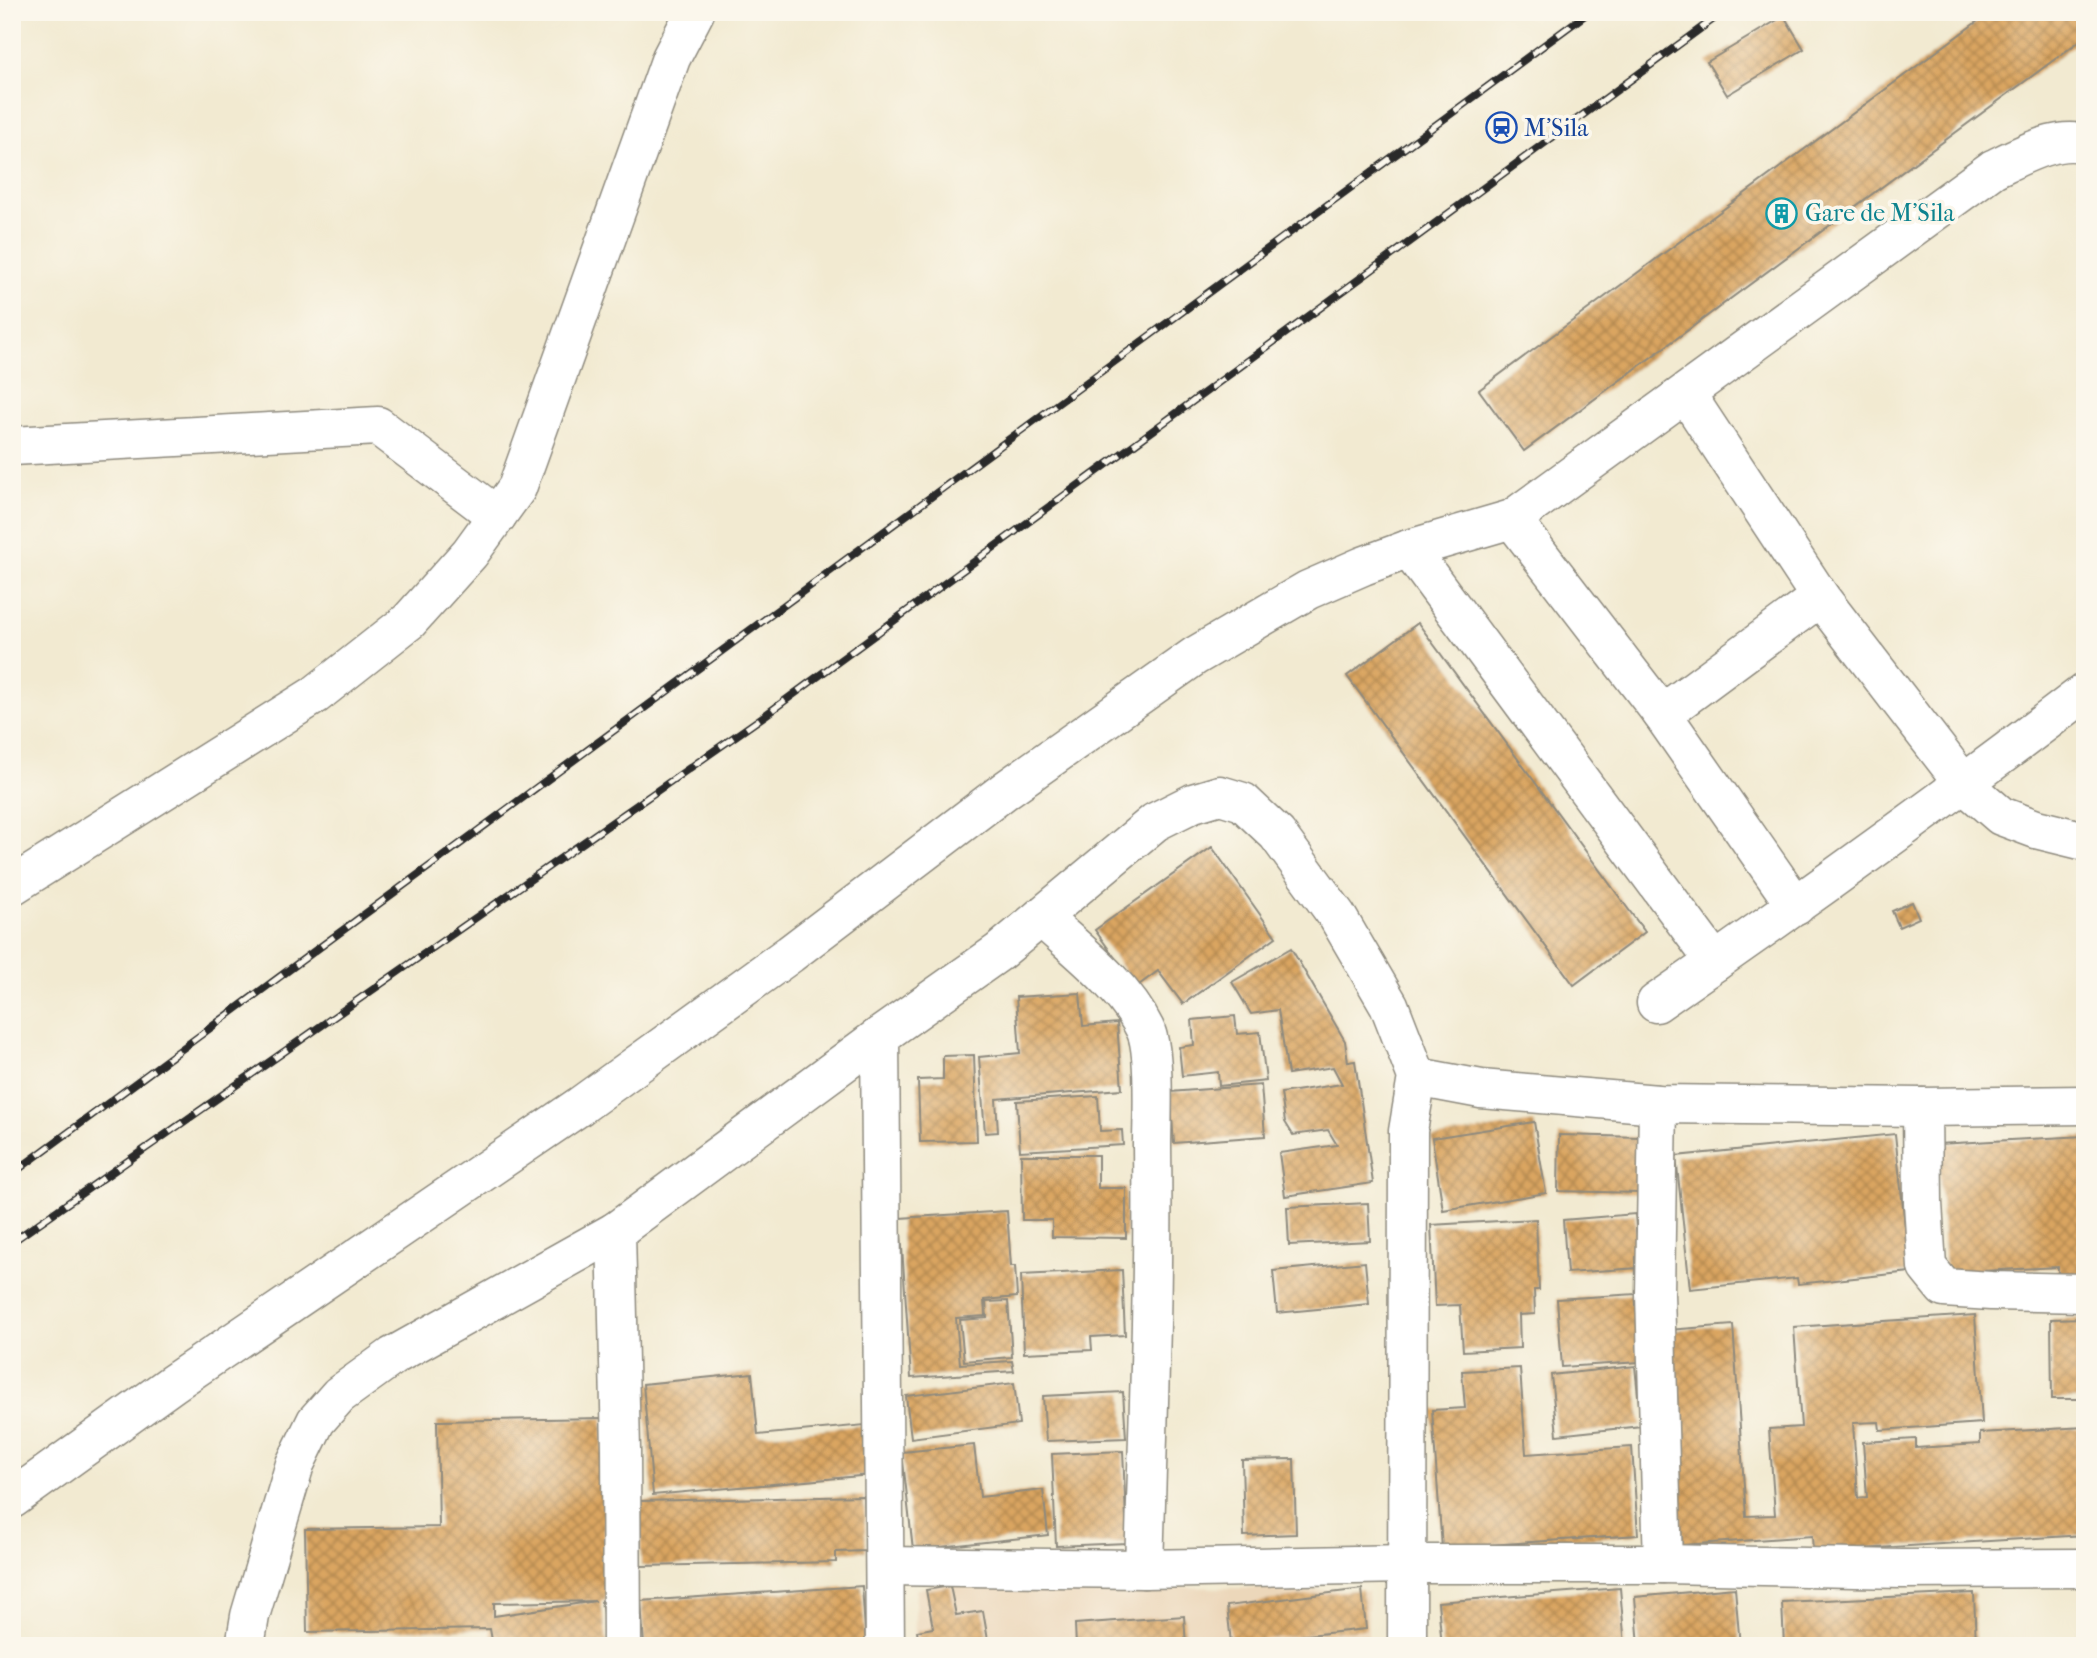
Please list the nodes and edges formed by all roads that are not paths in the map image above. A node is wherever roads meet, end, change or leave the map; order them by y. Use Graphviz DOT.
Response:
graph roads {
  1 [pos="695,12"];
  2 [pos="2085,144"];
  3 [pos="1686,394"];
  4 [pos="12,446"];
  5 [pos="497,516"];
  6 [pos="1512,519"];
  7 [pos="1409,549"];
  8 [pos="1820,597"];
  9 [pos="2085,692"];
  10 [pos="1662,714"];
  11 [pos="1964,784"];
  12 [pos="2085,841"];
  13 [pos="12,886"];
  14 [pos="1796,906"];
  15 [pos="1041,917"];
  16 [pos="1715,962"];
  17 [pos="1656,1003"];
  18 [pos="880,1036"];
  19 [pos="1418,1077"];
  20 [pos="1658,1104"];
  21 [pos="2085,1105"];
  22 [pos="1922,1107"];
  23 [pos="615,1231"];
  24 [pos="2085,1293"];
  25 [pos="12,1499"];
  26 [pos="1407,1564"];
  27 [pos="1663,1564"];
  28 [pos="885,1566"];
  29 [pos="2085,1568"];
  30 [pos="1144,1569"];
  31 [pos="245,1646"];
  32 [pos="622,1646"];
  33 [pos="885,1646"];
  34 [pos="1406,1646"];
  1 -- 5 [label="street"];
  2 -- 3 [label="street"];
  3 -- 6 [label="street"];
  3 -- 8 [label="street"];
  4 -- 5 [label="street"];
  5 -- 13 [label="street"];
  6 -- 7 [label="street"];
  6 -- 10 [label="street"];
  7 -- 16 [label="street"];
  7 -- 25 [label="street"];
  8 -- 10 [label="street"];
  8 -- 11 [label="street"];
  9 -- 11 [label="street"];
  10 -- 14 [label="street"];
  11 -- 12 [label="street"];
  11 -- 14 [label="street"];
  14 -- 16 [label="street"];
  15 -- 18 [label="street"];
  15 -- 19 [label="street"];
  15 -- 30 [label="street"];
  16 -- 17 [label="street"];
  18 -- 23 [label="street"];
  18 -- 28 [label="street"];
  19 -- 20 [label="street"];
  19 -- 26 [label="street"];
  20 -- 22 [label="street"];
  20 -- 27 [label="street"];
  21 -- 22 [label="street"];
  22 -- 24 [label="street"];
  23 -- 31 [label="street"];
  23 -- 32 [label="street"];
  26 -- 27 [label="street"];
  26 -- 30 [label="street"];
  26 -- 34 [label="street"];
  27 -- 29 [label="street"];
  28 -- 30 [label="street"];
  28 -- 33 [label="street"];
}
